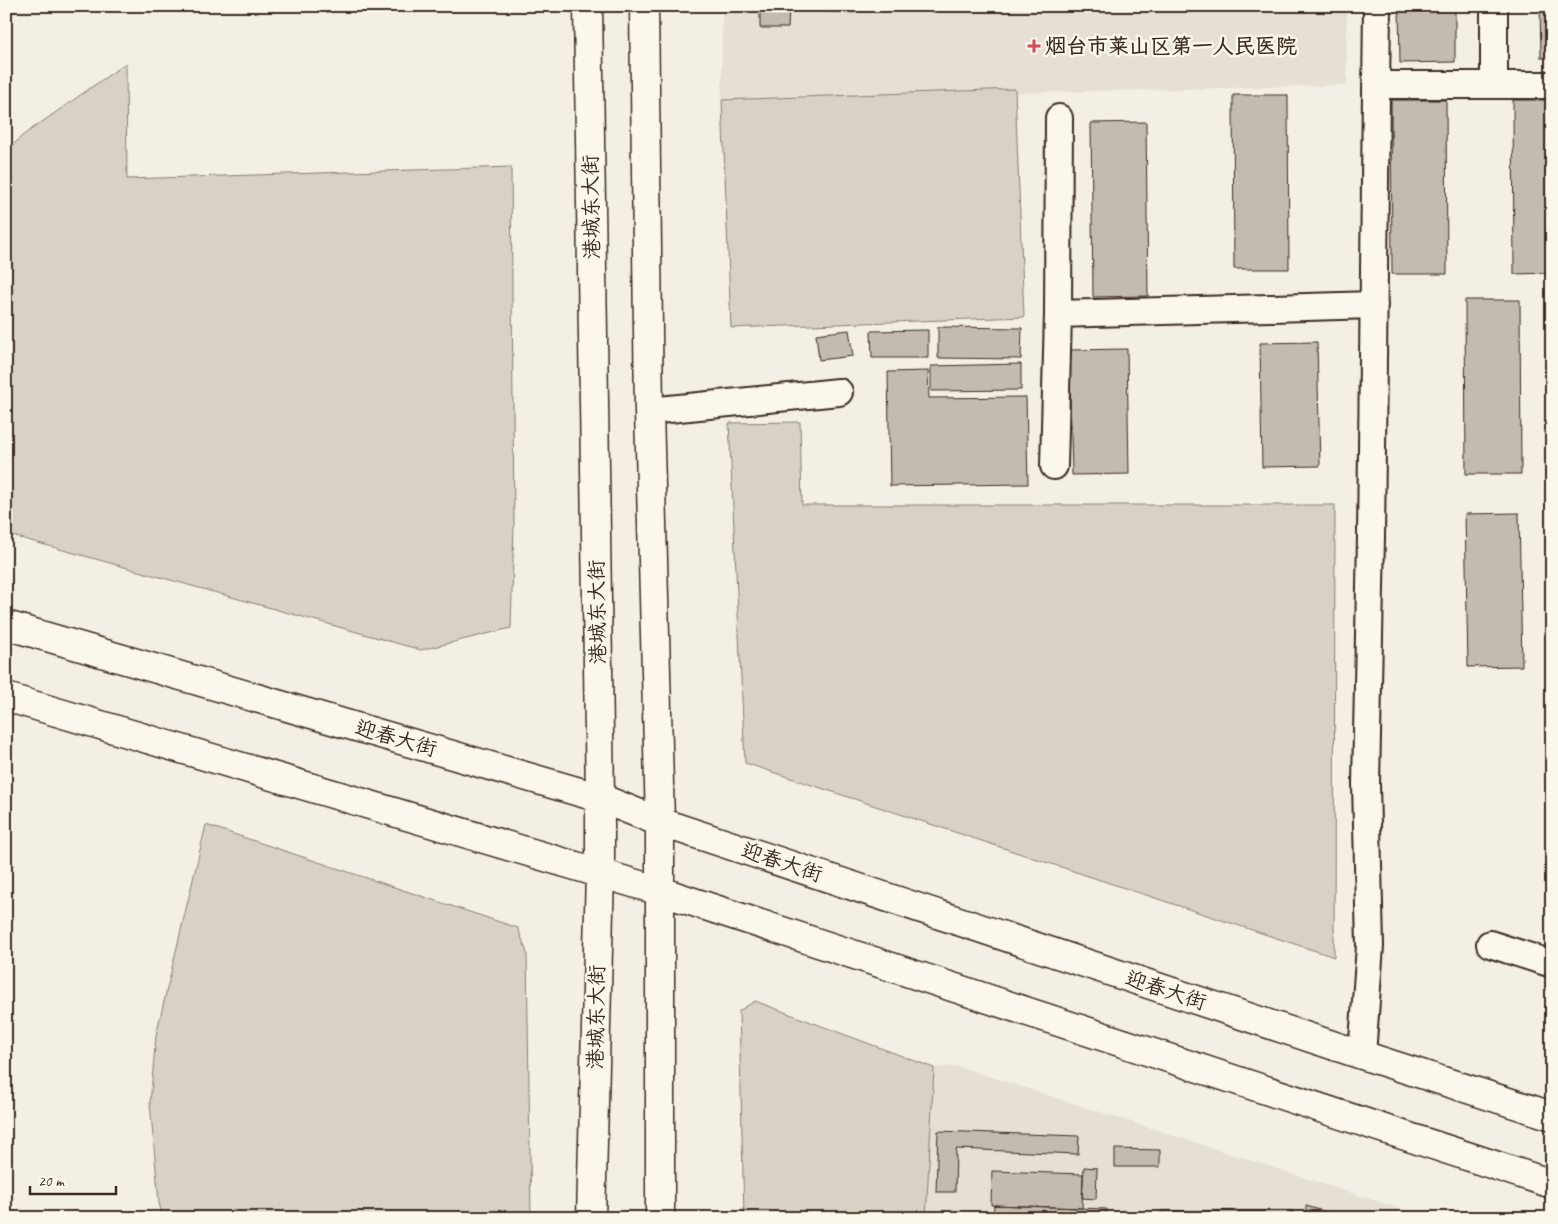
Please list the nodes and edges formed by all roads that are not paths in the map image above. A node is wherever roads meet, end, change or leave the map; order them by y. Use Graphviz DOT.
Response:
graph roads {
  1 [pos="588,6"];
  2 [pos="644,6"];
  3 [pos="1377,6"];
  4 [pos="1494,6"];
  5 [pos="1377,85"];
  6 [pos="1494,85"];
  7 [pos="1552,85"];
  8 [pos="1059,118"];
  9 [pos="1374,305"];
  10 [pos="1058,314"];
  11 [pos="839,392"];
  12 [pos="649,411"];
  13 [pos="1054,466"];
  14 [pos="6,625"];
  15 [pos="6,697"];
  16 [pos="600,798"];
  17 [pos="660,822"];
  18 [pos="600,874"];
  19 [pos="660,891"];
  20 [pos="1490,944"];
  21 [pos="1552,964"];
  22 [pos="1362,1055"];
  23 [pos="1552,1116"];
  24 [pos="1552,1184"];
  25 [pos="591,1218"];
  26 [pos="660,1218"];
  1 -- 16 [label="main road, 港城东大街"];
  2 -- 12 [label="main road"];
  3 -- 5 [label="street"];
  4 -- 6 [label="street"];
  5 -- 6 [label="street"];
  5 -- 9 [label="street"];
  6 -- 7 [label="street"];
  8 -- 10 [label="street"];
  9 -- 10 [label="street"];
  9 -- 22 [label="street"];
  10 -- 13 [label="street"];
  11 -- 12 [label="street"];
  12 -- 17 [label="main road"];
  14 -- 16 [label="main road, 迎春大街"];
  15 -- 18 [label="main road"];
  16 -- 17 [label="main road, 迎春大街"];
  16 -- 18 [label="main road, 港城东大街"];
  17 -- 19 [label="main road"];
  17 -- 22 [label="main road, 迎春大街"];
  18 -- 19 [label="main road"];
  18 -- 25 [label="main road, 港城东大街"];
  19 -- 24 [label="main road"];
  19 -- 26 [label="main road"];
  20 -- 21 [label="street"];
  22 -- 23 [label="main road, 迎春大街"];
}
